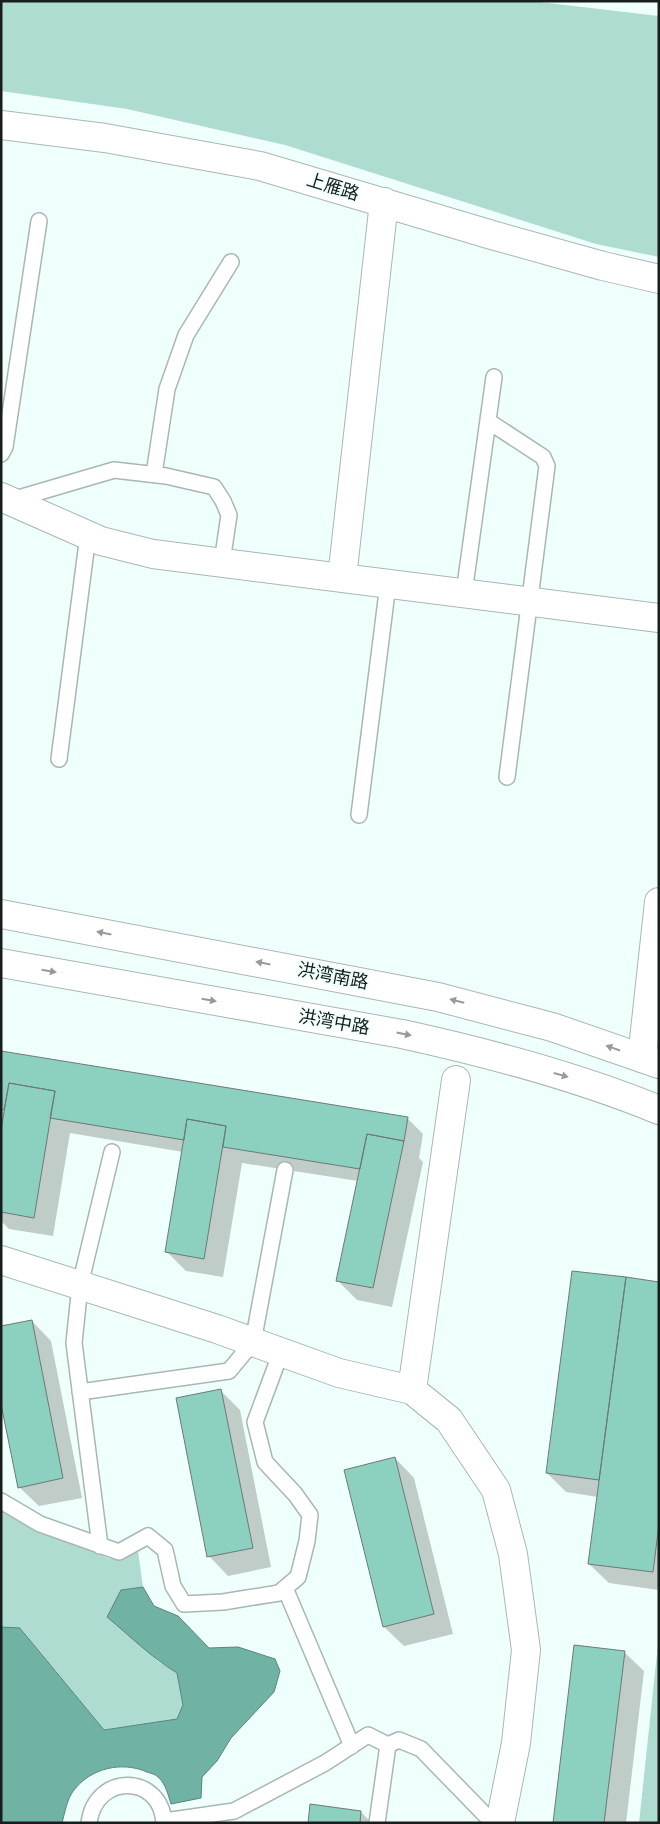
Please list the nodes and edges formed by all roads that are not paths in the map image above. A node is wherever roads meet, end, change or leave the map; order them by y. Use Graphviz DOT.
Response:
graph roads {
  1 [pos="1,125"];
  2 [pos="384,202"];
  3 [pos="39,221"];
  4 [pos="231,262"];
  5 [pos="659,279"];
  6 [pos="494,377"];
  7 [pos="488,421"];
  8 [pos="1,454"];
  9 [pos="154,474"];
  10 [pos="6,499"];
  11 [pos="88,535"];
  12 [pos="222,562"];
  13 [pos="342,578"];
  14 [pos="388,584"];
  15 [pos="464,594"];
  16 [pos="530,602"];
  17 [pos="659,618"];
  18 [pos="59,759"];
  19 [pos="507,777"];
  20 [pos="359,816"];
  21 [pos="658,913"];
  22 [pos="1,914"];
  23 [pos="1,963"];
  24 [pos="650,1061"];
  25 [pos="456,1080"];
  26 [pos="659,1110"];
  27 [pos="112,1152"];
  28 [pos="285,1170"];
  29 [pos="1,1260"];
  30 [pos="80,1285"];
  31 [pos="253,1342"];
  32 [pos="281,1352"];
  33 [pos="412,1390"];
  34 [pos="80,1392"];
  35 [pos="1,1501"];
  36 [pos="100,1546"];
  37 [pos="285,1588"];
  38 [pos="388,1745"];
  39 [pos="352,1746"];
  40 [pos="164,1822"];
  41 [pos="89,1823"];
  42 [pos="377,1823"];
  43 [pos="493,1823"];
  44 [pos="500,1823"];
  1 -- 2 [label="street, 上雁路"];
  2 -- 5 [label="street, 上雁路"];
  2 -- 13 [label="street"];
  3 -- 8 [label="lane"];
  4 -- 9 [label="lane"];
  6 -- 7 [label="lane"];
  7 -- 15 [label="lane"];
  7 -- 16 [label="lane"];
  9 -- 10 [label="lane"];
  9 -- 12 [label="lane"];
  10 -- 11 [label="street"];
  11 -- 12 [label="street"];
  11 -- 18 [label="lane"];
  12 -- 13 [label="street"];
  13 -- 14 [label="street"];
  14 -- 15 [label="street"];
  14 -- 20 [label="lane"];
  15 -- 16 [label="street"];
  16 -- 17 [label="street"];
  16 -- 19 [label="lane"];
  21 -- 24 [label="street"];
  24 -- 22 [label="street, 洪湾南路, one-way"];
  23 -- 26 [label="street, 洪湾中路, one-way"];
  25 -- 33 [label="street"];
  27 -- 30 [label="lane"];
  28 -- 31 [label="lane"];
  29 -- 30 [label="street"];
  30 -- 31 [label="street"];
  30 -- 34 [label="lane"];
  31 -- 32 [label="street"];
  31 -- 34 [label="lane"];
  32 -- 33 [label="street"];
  32 -- 37 [label="lane"];
  33 -- 44 [label="street"];
  34 -- 36 [label="lane"];
  35 -- 36 [label="lane"];
  36 -- 37 [label="lane"];
  37 -- 39 [label="lane"];
  38 -- 39 [label="lane"];
  38 -- 42 [label="lane"];
  38 -- 43 [label="lane"];
  39 -- 40 [label="lane"];
  40 -- 41 [label="lane"];
}
